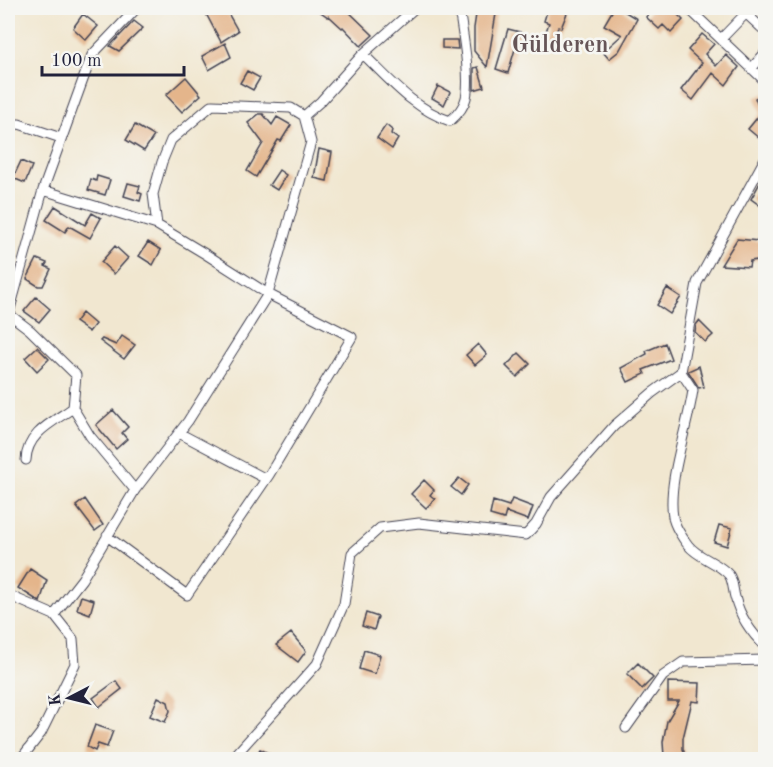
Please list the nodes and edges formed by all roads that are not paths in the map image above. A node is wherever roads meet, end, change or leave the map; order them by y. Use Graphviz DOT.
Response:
graph roads {
  1 [pos="137,8"];
  2 [pos="415,8"];
  3 [pos="459,8"];
  4 [pos="688,8"];
  5 [pos="746,9"];
  6 [pos="765,32"];
  7 [pos="721,39"];
  8 [pos="765,52"];
  9 [pos="363,54"];
  10 [pos="751,69"];
  11 [pos="765,82"];
  12 [pos="304,116"];
  13 [pos="8,125"];
  14 [pos="61,138"];
  15 [pos="765,157"];
  16 [pos="43,190"];
  17 [pos="157,225"];
  18 [pos="268,294"];
  19 [pos="8,315"];
  20 [pos="681,372"];
  21 [pos="73,408"];
  22 [pos="179,433"];
  23 [pos="26,460"];
  24 [pos="266,479"];
  25 [pos="135,490"];
  26 [pos="107,536"];
  27 [pos="8,595"];
  28 [pos="54,615"];
  29 [pos="765,647"];
  30 [pos="765,660"];
  31 [pos="626,728"];
  32 [pos="20,759"];
  33 [pos="231,759"];
  1 -- 14 [label="street"];
  2 -- 9 [label="street"];
  3 -- 9 [label="street"];
  4 -- 7 [label="street"];
  5 -- 6 [label="street"];
  5 -- 7 [label="street"];
  7 -- 10 [label="street"];
  8 -- 10 [label="street"];
  9 -- 12 [label="street"];
  10 -- 11 [label="street"];
  12 -- 17 [label="street"];
  12 -- 18 [label="street"];
  13 -- 14 [label="street"];
  14 -- 16 [label="street"];
  15 -- 20 [label="street"];
  16 -- 17 [label="street"];
  16 -- 19 [label="street"];
  17 -- 18 [label="street"];
  18 -- 22 [label="street"];
  18 -- 24 [label="street"];
  19 -- 21 [label="street"];
  20 -- 29 [label="street"];
  20 -- 33 [label="street"];
  21 -- 23 [label="street"];
  21 -- 25 [label="street"];
  22 -- 24 [label="street"];
  22 -- 25 [label="street"];
  24 -- 26 [label="street"];
  25 -- 26 [label="street"];
  26 -- 28 [label="street"];
  27 -- 28 [label="street"];
  28 -- 32 [label="street"];
  30 -- 31 [label="street"];
}
